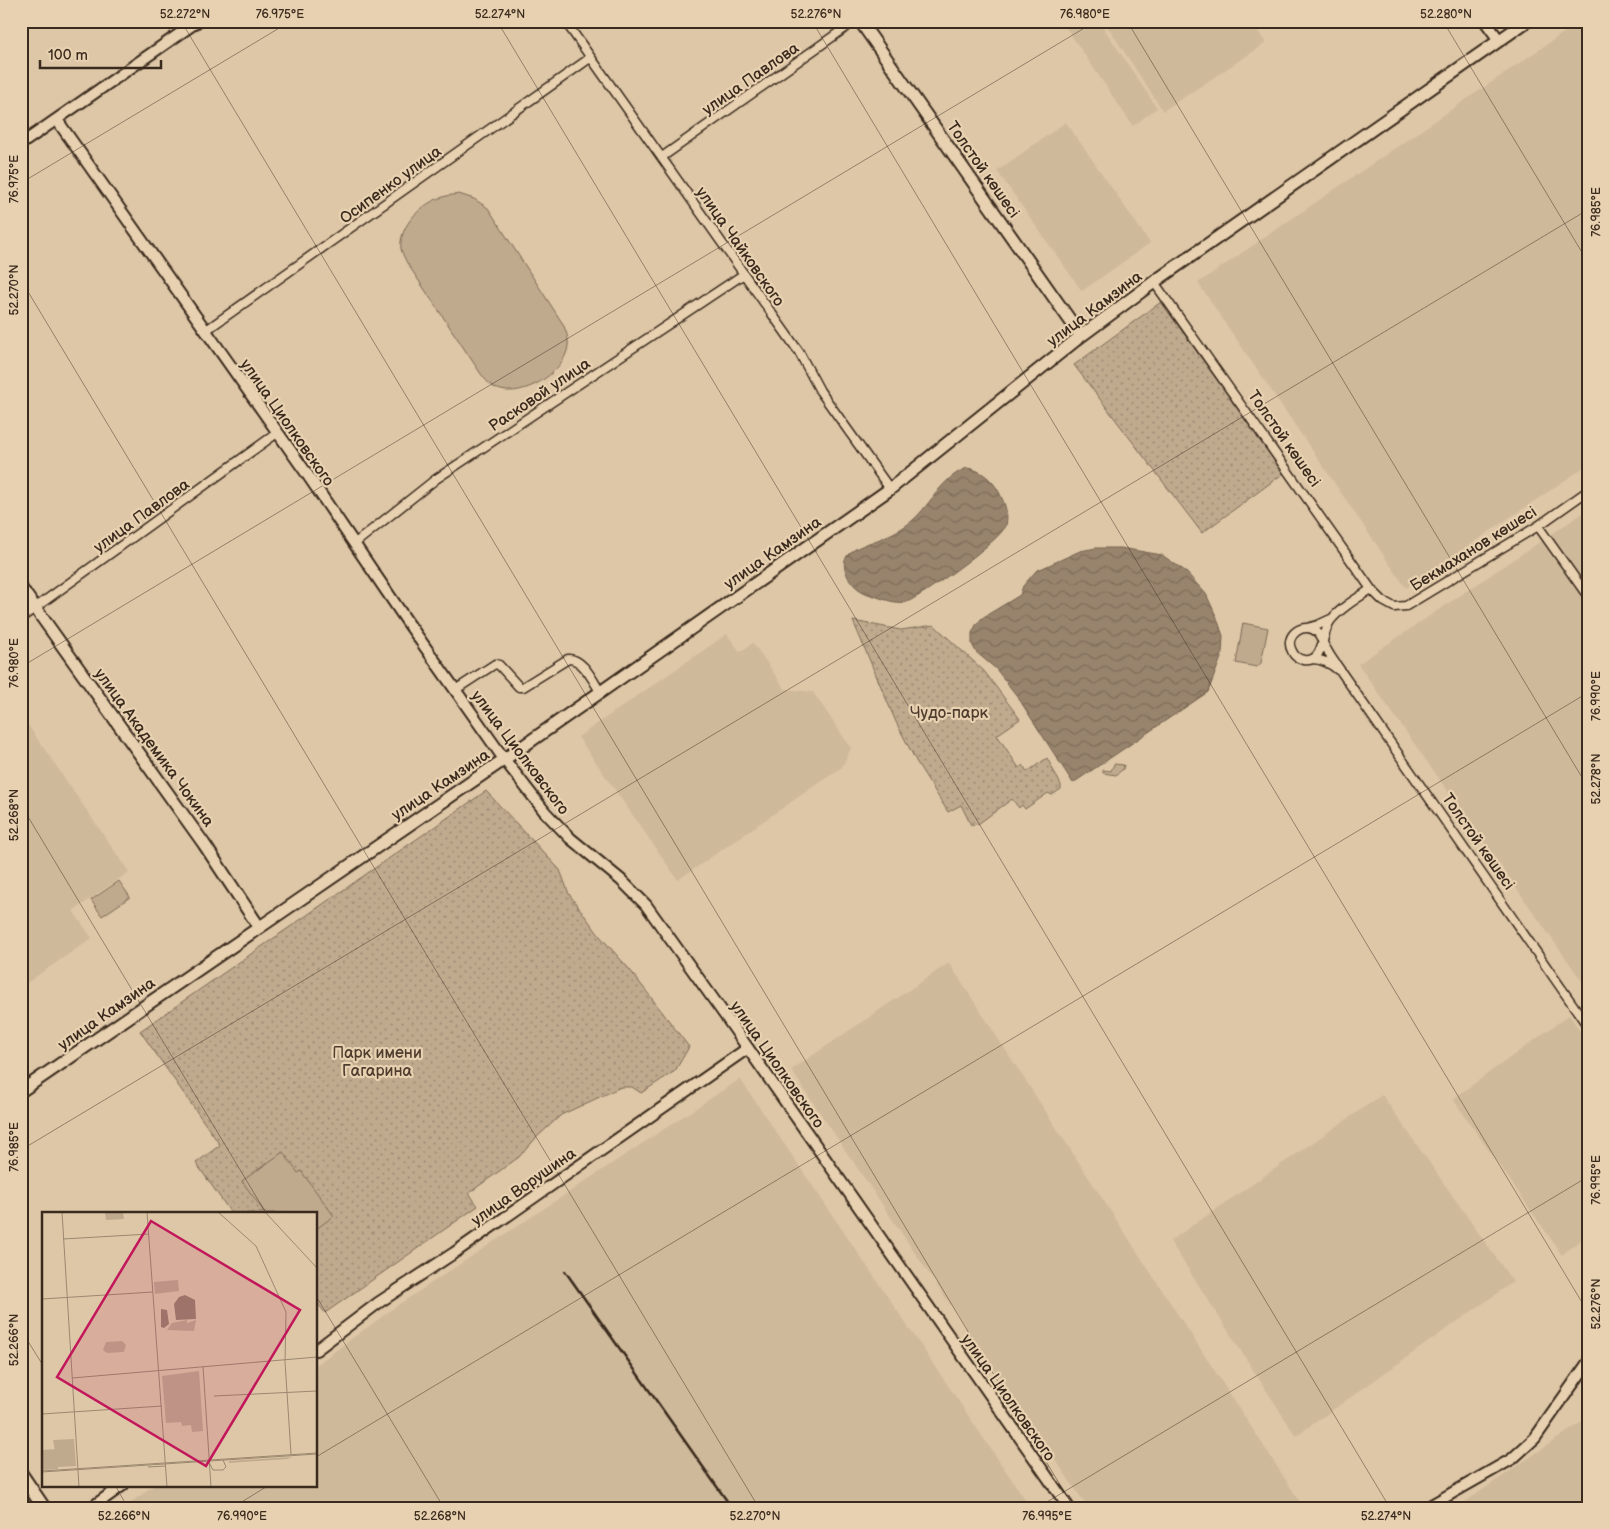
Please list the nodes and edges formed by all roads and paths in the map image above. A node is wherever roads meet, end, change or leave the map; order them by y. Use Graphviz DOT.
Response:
graph roads {
  1 [pos="198,21"];
  2 [pos="565,21"];
  3 [pos="855,21"];
  4 [pos="860,21"];
  5 [pos="1485,21"];
  6 [pos="1527,21"];
  7 [pos="1498,40"];
  8 [pos="590,58"];
  9 [pos="57,120"];
  10 [pos="21,144"];
  11 [pos="662,157"];
  12 [pos="744,274"];
  13 [pos="1154,282"];
  14 [pos="206,332"];
  15 [pos="1081,336"];
  16 [pos="277,433"];
  17 [pos="890,489"];
  18 [pos="1589,490"];
  19 [pos="1538,526"];
  20 [pos="354,544"];
  21 [pos="21,588"];
  22 [pos="1371,589"];
  23 [pos="1589,598"];
  24 [pos="35,608"];
  25 [pos="21,618"];
  26 [pos="1331,619"];
  27 [pos="1307,628"];
  28 [pos="1322,642"];
  29 [pos="1312,659"];
  30 [pos="1342,672"];
  31 [pos="455,690"];
  32 [pos="601,692"];
  33 [pos="504,759"];
  34 [pos="259,927"];
  35 [pos="1589,1028"];
  36 [pos="748,1048"];
  37 [pos="21,1091"];
  38 [pos="318,1348"];
  39 [pos="1589,1361"];
  40 [pos="21,1474"];
  41 [pos="122,1486"];
  42 [pos="44,1508"];
  43 [pos="90,1508"];
  44 [pos="1069,1508"];
  45 [pos="1426,1508"];
  1 -- 9 [label="street"];
  2 -- 8 [label="street, улица Чайковского"];
  3 -- 11 [label="street, улица Павлова"];
  4 -- 15 [label="main road, Толстой көшесі"];
  5 -- 7 [label="street"];
  6 -- 7 [label="main road, улица Камзина"];
  7 -- 13 [label="main road, улица Камзина"];
  8 -- 11 [label="street, улица Чайковского"];
  8 -- 14 [label="street, Осипенко улица"];
  9 -- 10 [label="street"];
  9 -- 14 [label="street, улица Циолковского"];
  11 -- 12 [label="street, улица Чайковского"];
  12 -- 17 [label="street, улица Чайковского"];
  12 -- 20 [label="street, Расковой улица"];
  13 -- 15 [label="main road, улица Камзина"];
  13 -- 22 [label="street, Толстой көшесі"];
  14 -- 16 [label="street, улица Циолковского"];
  15 -- 17 [label="main road, улица Камзина"];
  16 -- 20 [label="street, улица Циолковского"];
  16 -- 24 [label="street, улица Павлова"];
  17 -- 32 [label="main road, улица Камзина"];
  18 -- 19 [label="street, Бекмаханов көшесі"];
  19 -- 22 [label="street, Бекмаханов көшесі"];
  19 -- 23 [label="street"];
  20 -- 31 [label="street, улица Циолковского"];
  21 -- 24 [label="main road, улица Академика Чокина"];
  22 -- 26 [label="street"];
  24 -- 25 [label="street, улица Павлова"];
  24 -- 34 [label="main road, улица Академика Чокина"];
  26 -- 27 [label="street"];
  26 -- 28 [label="street"];
  27 -- 28 [label="street"];
  27 -- 29 [label="street"];
  28 -- 29 [label="street"];
  28 -- 30 [label="street, Толстой көшесі"];
  29 -- 30 [label="street"];
  30 -- 35 [label="street, Толстой көшесі"];
  31 -- 32 [label="street"];
  31 -- 33 [label="street, улица Циолковского"];
  32 -- 33 [label="main road, улица Камзина"];
  33 -- 34 [label="main road, улица Камзина"];
  33 -- 36 [label="street, улица Циолковского"];
  34 -- 37 [label="main road, улица Камзина"];
  36 -- 38 [label="street, улица Ворушина"];
  36 -- 44 [label="street, улица Циолковского"];
  39 -- 45 [label="street"];
  40 -- 42 [label="main road"];
  41 -- 43 [label="street"];
}
